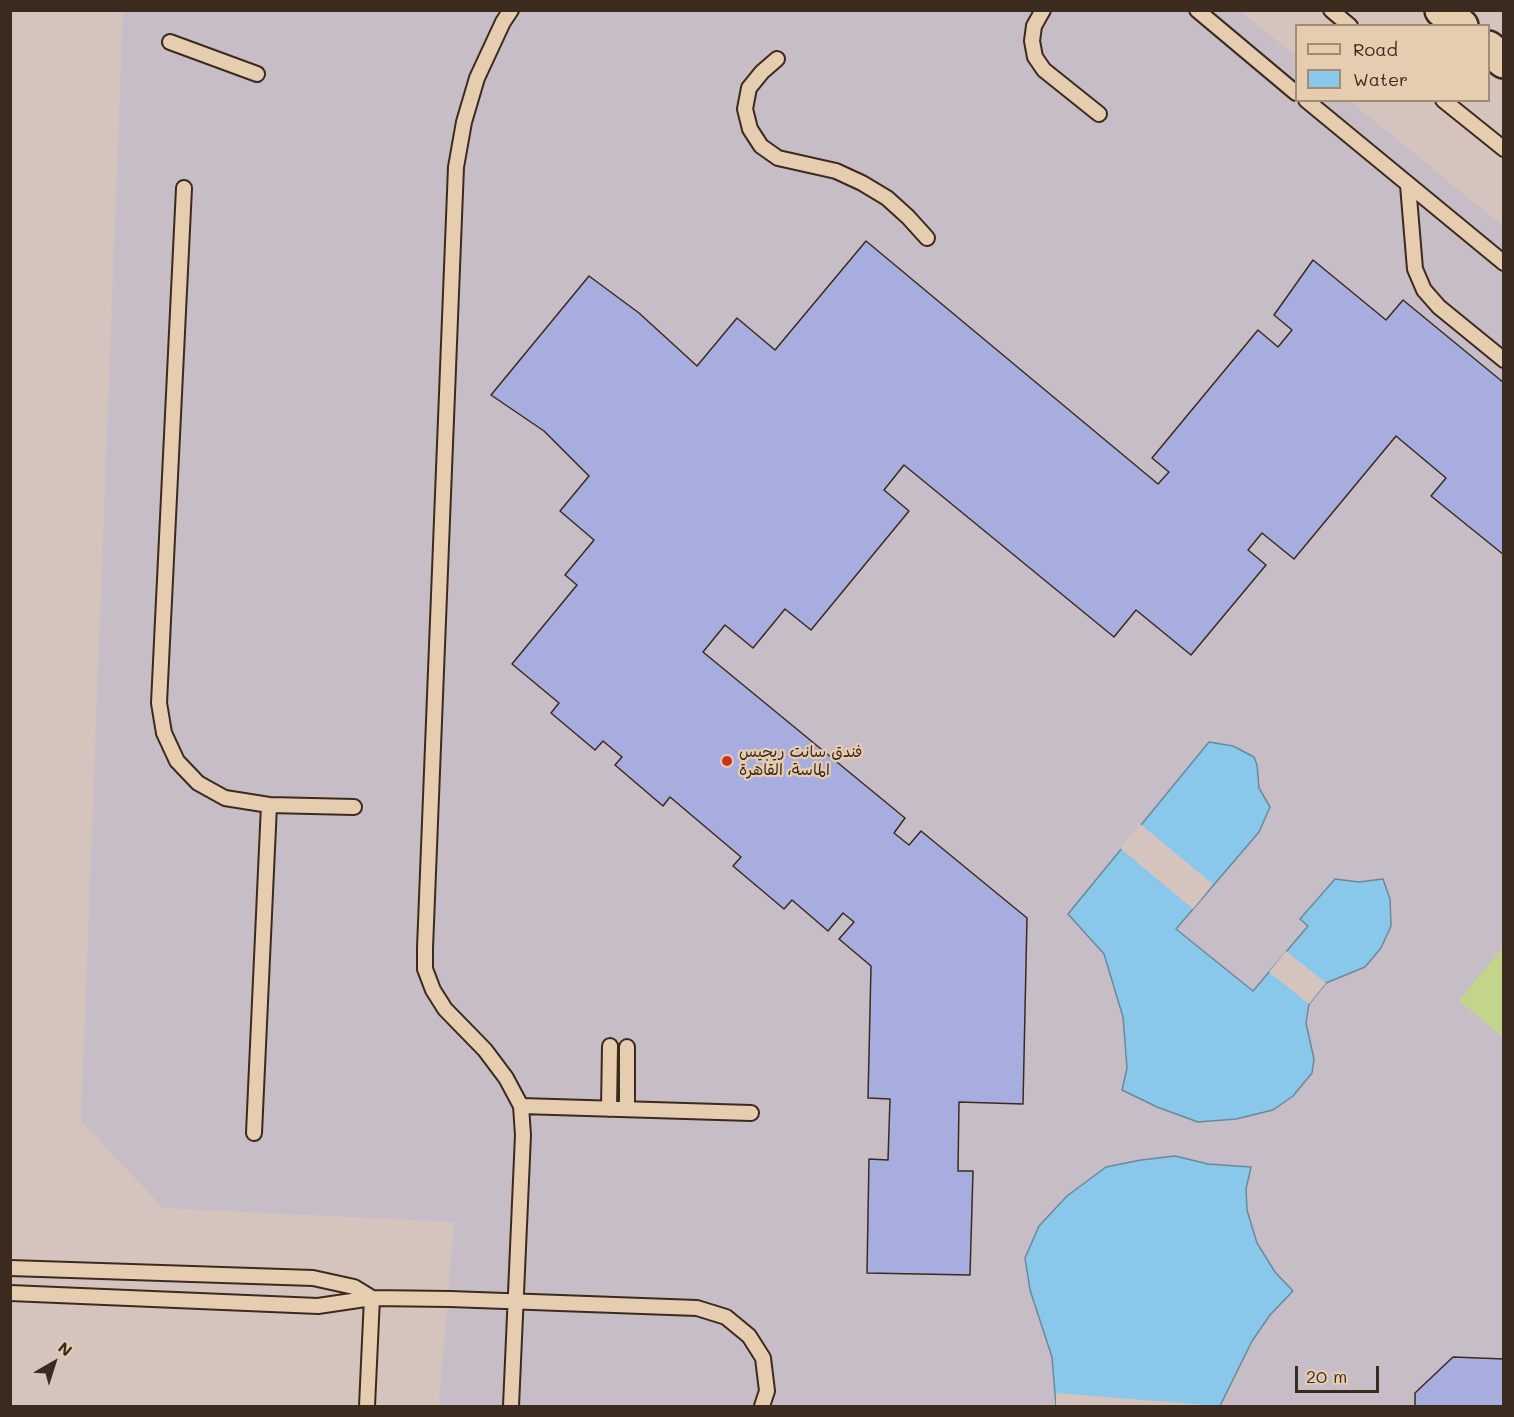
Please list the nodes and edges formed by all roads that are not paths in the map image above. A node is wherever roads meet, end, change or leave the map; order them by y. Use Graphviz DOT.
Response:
graph roads {
  1 [pos="511,10"];
  2 [pos="1043,10"];
  3 [pos="1197,10"];
  4 [pos="1331,10"];
  5 [pos="1442,10"];
  6 [pos="1348,24"];
  7 [pos="1459,24"];
  8 [pos="170,42"];
  9 [pos="1490,50"];
  10 [pos="777,59"];
  11 [pos="1503,61"];
  12 [pos="257,74"];
  13 [pos="1295,92"];
  14 [pos="1308,102"];
  15 [pos="1445,102"];
  16 [pos="1099,114"];
  17 [pos="1503,149"];
  18 [pos="1408,185"];
  19 [pos="184,188"];
  20 [pos="927,238"];
  21 [pos="1503,263"];
  22 [pos="1503,360"];
  23 [pos="269,805"];
  24 [pos="354,807"];
  25 [pos="610,1046"];
  26 [pos="627,1047"];
  27 [pos="521,1106"];
  28 [pos="609,1109"];
  29 [pos="627,1109"];
  30 [pos="751,1113"];
  31 [pos="254,1133"];
  32 [pos="10,1268"];
  33 [pos="10,1293"];
  34 [pos="372,1298"];
  35 [pos="515,1301"];
  36 [pos="367,1407"];
  37 [pos="512,1407"];
  38 [pos="762,1407"];
  1 -- 27 [label="lane"];
  2 -- 16 [label="lane"];
  3 -- 13 [label="lane"];
  4 -- 6 [label="lane"];
  5 -- 7 [label="street"];
  8 -- 12 [label="lane"];
  9 -- 11 [label="street"];
  10 -- 20 [label="lane"];
  14 -- 18 [label="lane"];
  15 -- 17 [label="lane"];
  18 -- 21 [label="lane"];
  18 -- 22 [label="lane"];
  19 -- 23 [label="lane"];
  23 -- 24 [label="lane"];
  23 -- 31 [label="lane"];
  25 -- 28 [label="lane"];
  26 -- 29 [label="lane"];
  27 -- 28 [label="lane"];
  27 -- 35 [label="lane"];
  28 -- 29 [label="lane"];
  29 -- 30 [label="lane"];
  32 -- 34 [label="lane"];
  33 -- 34 [label="lane"];
  34 -- 35 [label="lane"];
  34 -- 36 [label="lane"];
  35 -- 37 [label="lane"];
  35 -- 38 [label="lane"];
}
